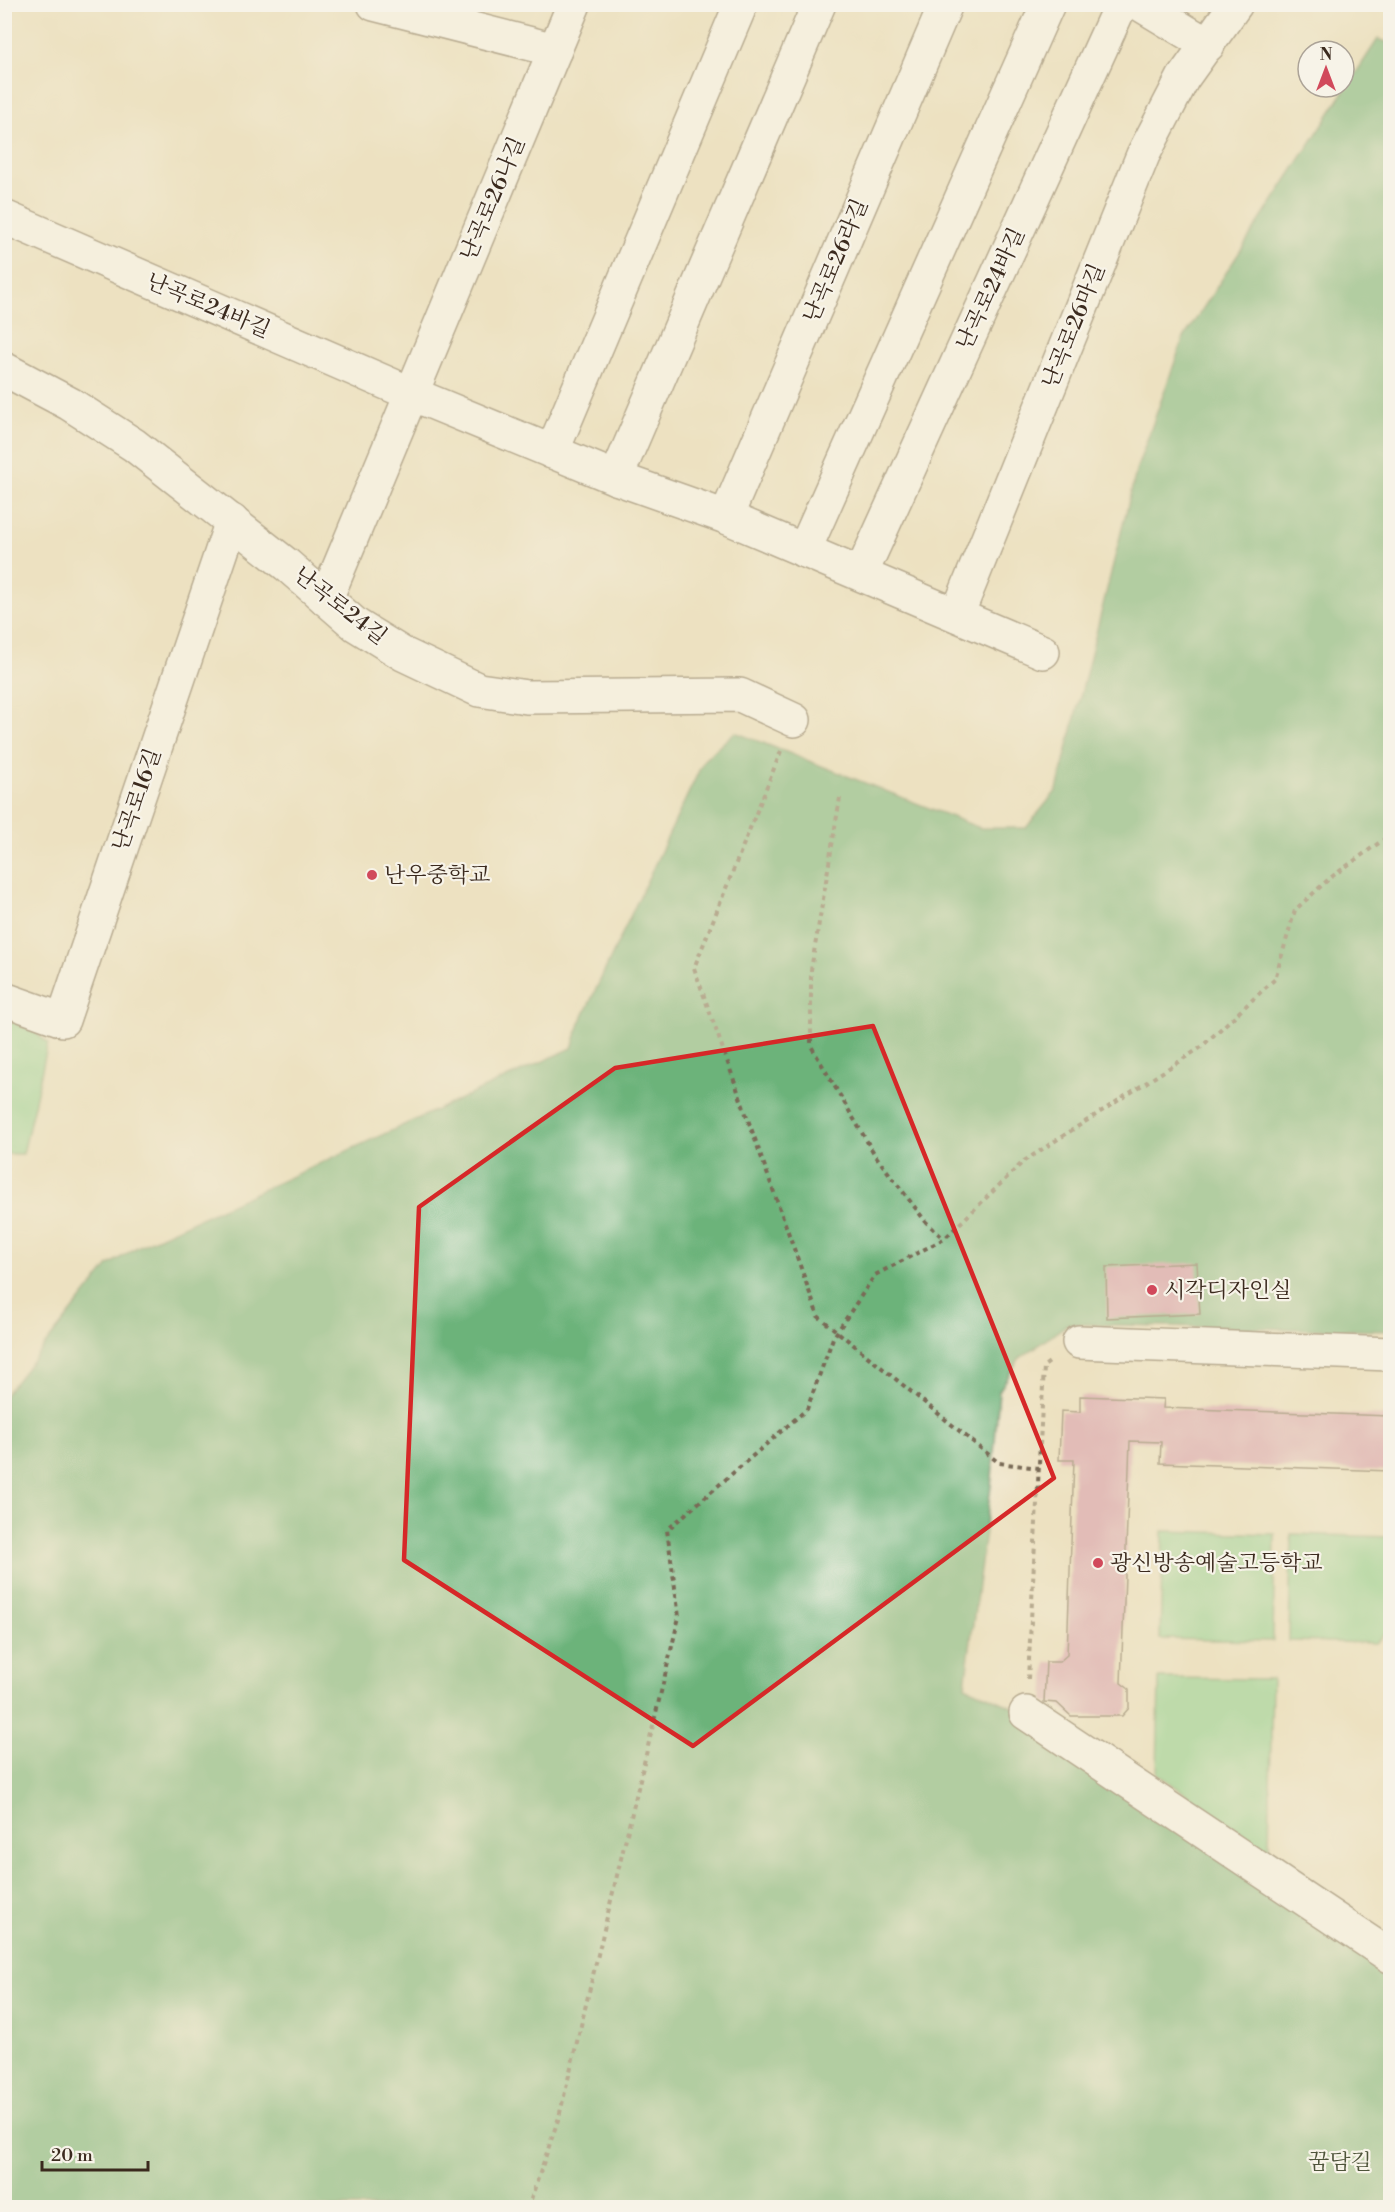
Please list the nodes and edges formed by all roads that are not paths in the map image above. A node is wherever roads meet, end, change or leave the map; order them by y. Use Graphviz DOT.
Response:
graph roads {
  1 [pos="374,4"];
  2 [pos="574,4"];
  3 [pos="741,4"];
  4 [pos="819,4"];
  5 [pos="946,4"];
  6 [pos="1048,4"];
  7 [pos="1121,4"];
  8 [pos="1140,4"];
  9 [pos="1236,4"];
  10 [pos="1208,45"];
  11 [pos="555,50"];
  12 [pos="4,217"];
  13 [pos="4,369"];
  14 [pos="412,394"];
  15 [pos="552,452"];
  16 [pos="615,478"];
  17 [pos="726,517"];
  18 [pos="232,521"];
  19 [pos="804,551"];
  20 [pos="861,574"];
  21 [pos="326,598"];
  22 [pos="957,615"];
  23 [pos="1043,652"];
  24 [pos="794,720"];
  25 [pos="4,999"];
  26 [pos="1079,1342"];
  27 [pos="1390,1354"];
  28 [pos="1026,1713"];
  29 [pos="1390,1956"];
  1 -- 11 [label="street"];
  2 -- 11 [label="street, 난곡로26나길"];
  3 -- 15 [label="street"];
  4 -- 16 [label="street"];
  5 -- 17 [label="street, 난곡로26라길"];
  6 -- 19 [label="street"];
  7 -- 20 [label="street, 난곡로24바길"];
  8 -- 10 [label="street"];
  9 -- 10 [label="street, 난곡로26마길"];
  10 -- 22 [label="street, 난곡로26마길"];
  11 -- 14 [label="street, 난곡로26나길"];
  12 -- 14 [label="street, 난곡로24바길"];
  13 -- 18 [label="street, 난곡로24길"];
  14 -- 15 [label="street, 난곡로24바길"];
  14 -- 21 [label="street"];
  15 -- 16 [label="street, 난곡로24바길"];
  16 -- 17 [label="street, 난곡로24바길"];
  17 -- 19 [label="street, 난곡로24바길"];
  18 -- 21 [label="street, 난곡로24길"];
  18 -- 25 [label="street, 난곡로16길"];
  19 -- 20 [label="street, 난곡로24바길"];
  20 -- 22 [label="street, 난곡로24바길"];
  21 -- 24 [label="street, 난곡로24길"];
  22 -- 23 [label="street, 난곡로24바길"];
  26 -- 27 [label="street"];
  28 -- 29 [label="street"];
}
